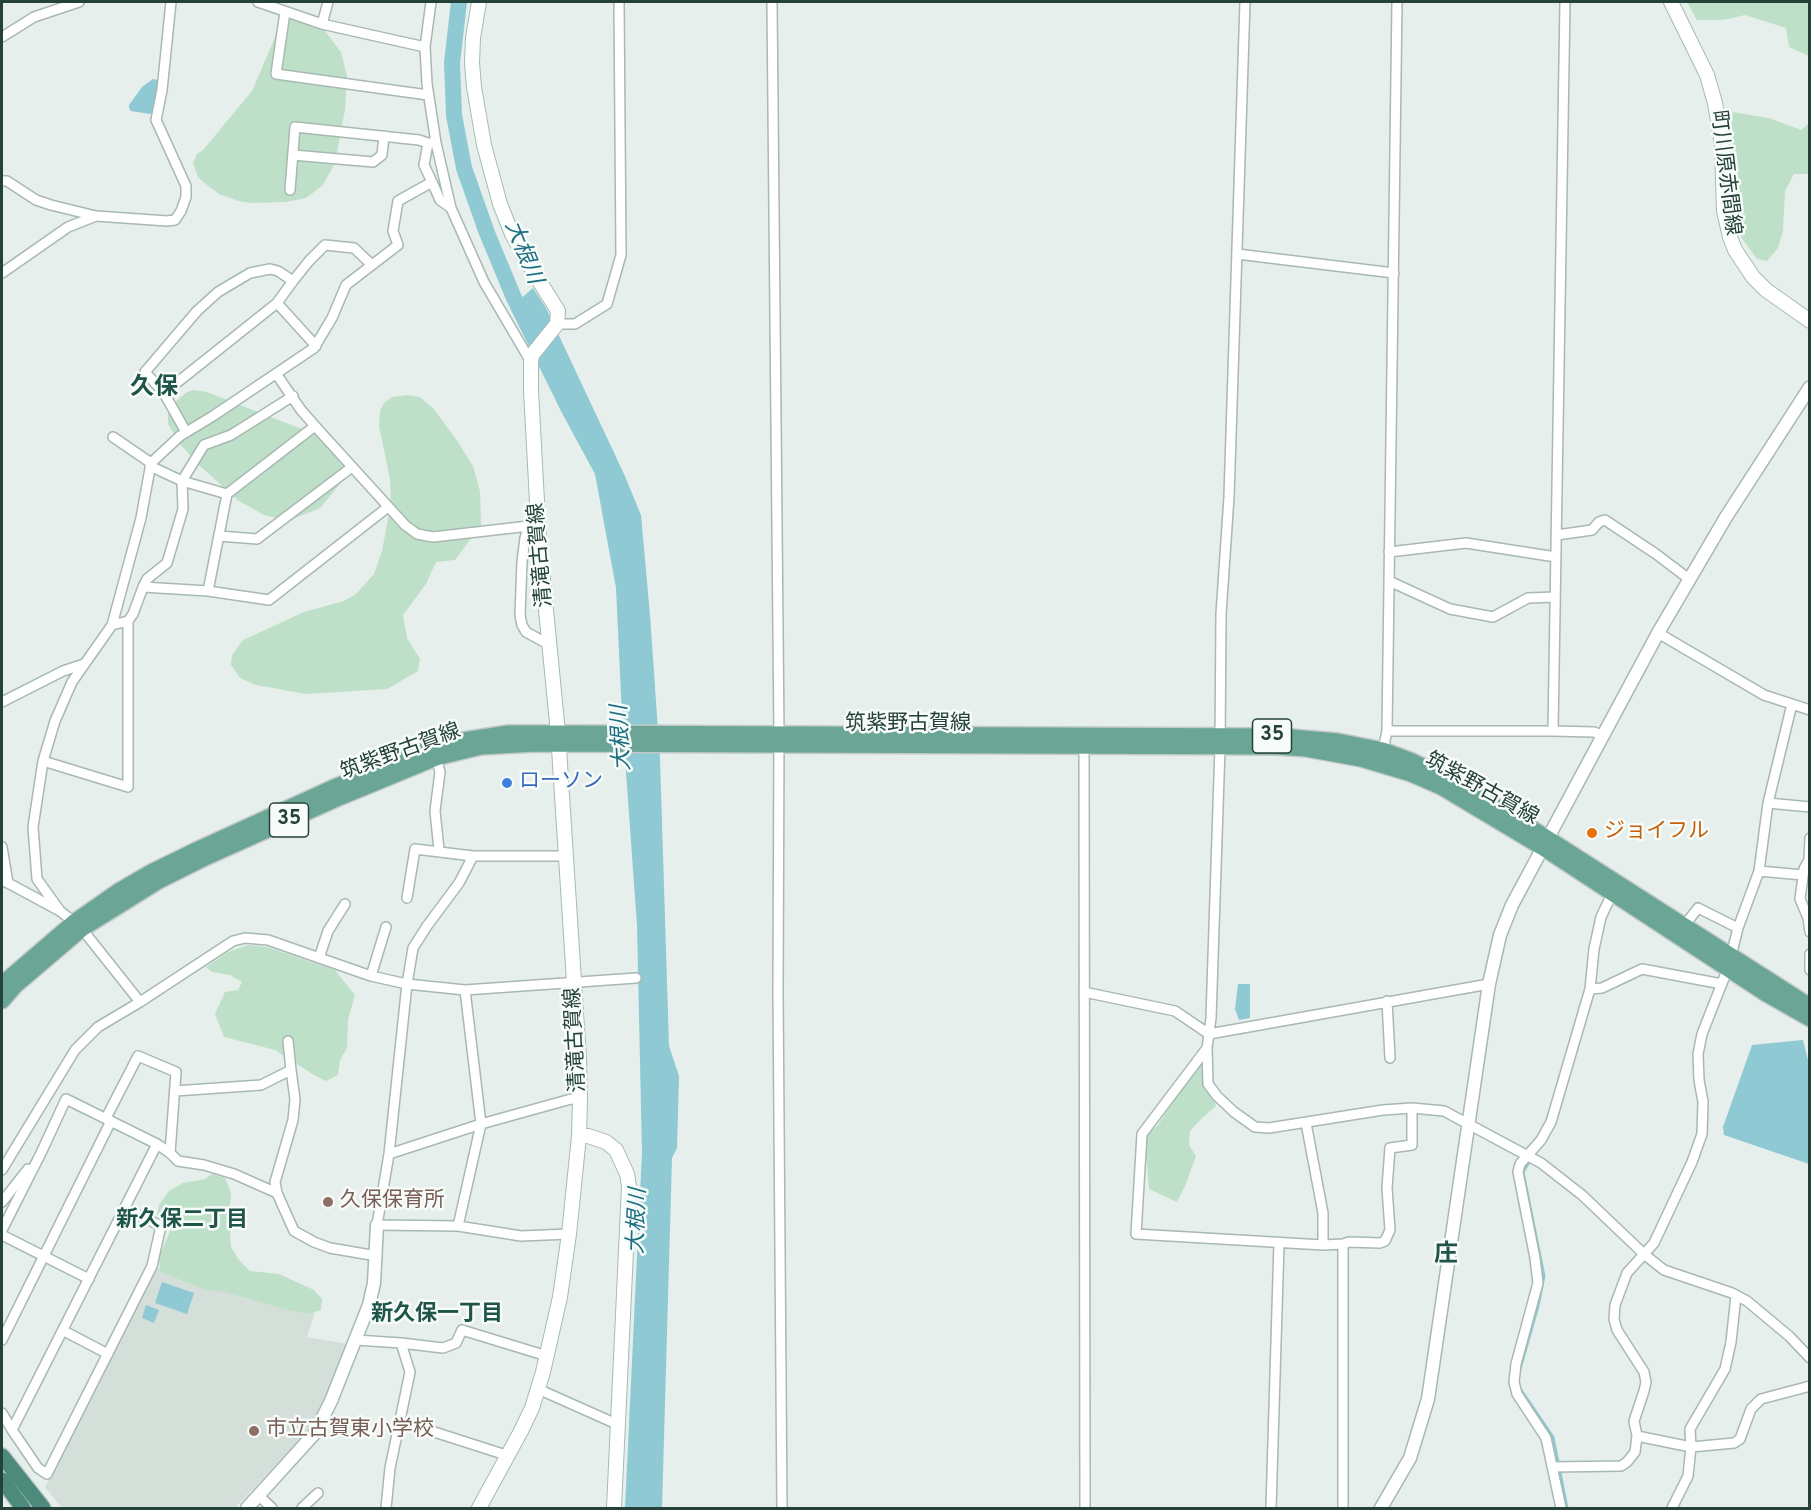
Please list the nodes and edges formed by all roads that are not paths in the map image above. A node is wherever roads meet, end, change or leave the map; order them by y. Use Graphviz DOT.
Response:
graph roads {
  1 [pos="79,2"];
  2 [pos="171,2"];
  3 [pos="258,2"];
  4 [pos="328,2"];
  5 [pos="431,2"];
  6 [pos="479,2"];
  7 [pos="619,2"];
  8 [pos="772,2"];
  9 [pos="1245,2"];
  10 [pos="1396,2"];
  11 [pos="1565,2"];
  12 [pos="1671,2"];
  13 [pos="285,12"];
  14 [pos="322,24"];
  15 [pos="2,37"];
  16 [pos="425,47"];
  17 [pos="428,95"];
  18 [pos="384,136"];
  19 [pos="432,143"];
  20 [pos="292,155"];
  21 [pos="2,181"];
  22 [pos="432,182"];
  23 [pos="290,190"];
  24 [pos="451,208"];
  25 [pos="96,216"];
  26 [pos="1237,254"];
  27 [pos="372,265"];
  28 [pos="2,273"];
  29 [pos="1394,273"];
  30 [pos="293,281"];
  31 [pos="277,303"];
  32 [pos="1809,321"];
  33 [pos="556,326"];
  34 [pos="316,346"];
  35 [pos="532,359"];
  36 [pos="277,375"];
  37 [pos="1809,387"];
  38 [pos="164,393"];
  39 [pos="293,396"];
  40 [pos="315,426"];
  41 [pos="186,432"];
  42 [pos="113,437"];
  43 [pos="151,464"];
  44 [pos="352,467"];
  45 [pos="182,481"];
  46 [pos="227,494"];
  47 [pos="388,507"];
  48 [pos="534,523"];
  49 [pos="1557,535"];
  50 [pos="219,536"];
  51 [pos="1389,552"];
  52 [pos="1556,557"];
  53 [pos="1689,579"];
  54 [pos="1389,581"];
  55 [pos="143,587"];
  56 [pos="208,591"];
  57 [pos="1555,597"];
  58 [pos="128,621"];
  59 [pos="112,625"];
  60 [pos="1658,633"];
  61 [pos="550,645"];
  62 [pos="84,664"];
  63 [pos="1809,697"];
  64 [pos="2,702"];
  65 [pos="1792,704"];
  66 [pos="1807,709"];
  67 [pos="1554,730"];
  68 [pos="1387,731"];
  69 [pos="1604,735"];
  70 [pos="558,739"];
  71 [pos="779,740"];
  72 [pos="1084,741"];
  73 [pos="1220,741"];
  74 [pos="1383,750"];
  75 [pos="436,758"];
  76 [pos="43,762"];
  77 [pos="1768,803"];
  78 [pos="1809,807"];
  79 [pos="1809,838"];
  80 [pos="1546,844"];
  81 [pos="2,848"];
  82 [pos="439,850"];
  83 [pos="472,856"];
  84 [pos="566,856"];
  85 [pos="1760,870"];
  86 [pos="1803,875"];
  87 [pos="5,882"];
  88 [pos="1612,894"];
  89 [pos="407,898"];
  90 [pos="345,904"];
  91 [pos="60,911"];
  92 [pos="78,925"];
  93 [pos="1684,926"];
  94 [pos="386,927"];
  95 [pos="1738,928"];
  96 [pos="1809,932"];
  97 [pos="1809,954"];
  98 [pos="319,958"];
  99 [pos="1729,962"];
  100 [pos="1809,970"];
  101 [pos="371,976"];
  102 [pos="636,978"];
  103 [pos="574,982"];
  104 [pos="2,984"];
  105 [pos="407,984"];
  106 [pos="1489,984"];
  107 [pos="1722,984"];
  108 [pos="1590,989"];
  109 [pos="465,990"];
  110 [pos="1084,992"];
  111 [pos="2,1001"];
  112 [pos="1387,1001"];
  113 [pos="140,1002"];
  114 [pos="1809,1006"];
  115 [pos="1809,1019"];
  116 [pos="1209,1034"];
  117 [pos="288,1041"];
  118 [pos="1207,1048"];
  119 [pos="1390,1058"];
  120 [pos="291,1071"];
  121 [pos="175,1091"];
  122 [pos="580,1100"];
  123 [pos="1412,1108"];
  124 [pos="108,1120"];
  125 [pos="1306,1123"];
  126 [pos="480,1124"];
  127 [pos="1468,1125"];
  128 [pos="579,1136"];
  129 [pos="156,1144"];
  130 [pos="41,1153"];
  131 [pos="170,1153"];
  132 [pos="389,1154"];
  133 [pos="1528,1155"];
  134 [pos="2,1170"];
  135 [pos="277,1193"];
  136 [pos="2,1203"];
  137 [pos="125,1208"];
  138 [pos="377,1224"];
  139 [pos="458,1226"];
  140 [pos="2,1230"];
  141 [pos="569,1234"];
  142 [pos="2,1235"];
  143 [pos="1279,1243"];
  144 [pos="1343,1244"];
  145 [pos="1323,1245"];
  146 [pos="1645,1255"];
  147 [pos="377,1256"];
  148 [pos="43,1257"];
  149 [pos="89,1280"];
  150 [pos="1736,1296"];
  151 [pos="64,1331"];
  152 [pos="2,1340"];
  153 [pos="356,1340"];
  154 [pos="401,1343"];
  155 [pos="108,1354"];
  156 [pos="547,1356"];
  157 [pos="1809,1358"];
  158 [pos="1809,1386"];
  159 [pos="538,1389"];
  160 [pos="2,1413"];
  161 [pos="400,1421"];
  162 [pos="618,1423"];
  163 [pos="12,1431"];
  164 [pos="1637,1436"];
  165 [pos="2,1447"];
  166 [pos="1690,1448"];
  167 [pos="2,1456"];
  168 [pos="509,1456"];
  169 [pos="1553,1467"];
  170 [pos="5,1478"];
  171 [pos="318,1493"];
  172 [pos="259,1496"];
  173 [pos="22,1509"];
  174 [pos="43,1509"];
  175 [pos="247,1509"];
  176 [pos="272,1509"];
  177 [pos="302,1509"];
  178 [pos="386,1509"];
  179 [pos="479,1509"];
  180 [pos="614,1509"];
  181 [pos="782,1509"];
  182 [pos="1085,1509"];
  183 [pos="1271,1509"];
  184 [pos="1343,1509"];
  185 [pos="1381,1509"];
  186 [pos="1561,1509"];
  187 [pos="1672,1509"];
  1 -- 15 [label="street"];
  2 -- 25 [label="street"];
  3 -- 13 [label="street"];
  4 -- 14 [label="street"];
  5 -- 16 [label="street"];
  6 -- 33 [label="main road"];
  7 -- 33 [label="street"];
  8 -- 71 [label="street"];
  9 -- 26 [label="street"];
  10 -- 29 [label="street"];
  11 -- 49 [label="street"];
  12 -- 32 [label="main road, 町川原赤間線"];
  13 -- 14 [label="street"];
  13 -- 17 [label="street"];
  14 -- 16 [label="street"];
  16 -- 17 [label="street"];
  17 -- 19 [label="street"];
  18 -- 19 [label="street"];
  18 -- 20 [label="street"];
  18 -- 20 [label="street"];
  19 -- 22 [label="street"];
  19 -- 24 [label="street"];
  20 -- 23 [label="street"];
  21 -- 25 [label="street"];
  22 -- 24 [label="street"];
  22 -- 27 [label="street"];
  24 -- 35 [label="street"];
  25 -- 28 [label="street"];
  26 -- 29 [label="street"];
  26 -- 73 [label="street"];
  27 -- 30 [label="street"];
  27 -- 34 [label="street"];
  29 -- 51 [label="street"];
  30 -- 31 [label="street"];
  30 -- 38 [label="street"];
  31 -- 34 [label="street"];
  31 -- 38 [label="street"];
  33 -- 35 [label="main road"];
  34 -- 36 [label="street"];
  35 -- 48 [label="main road, 清滝古賀線"];
  36 -- 39 [label="street"];
  36 -- 41 [label="street"];
  37 -- 53 [label="street"];
  38 -- 41 [label="street"];
  39 -- 40 [label="street"];
  39 -- 45 [label="street"];
  40 -- 44 [label="street"];
  40 -- 46 [label="street"];
  41 -- 43 [label="street"];
  42 -- 43 [label="street"];
  43 -- 45 [label="street"];
  43 -- 59 [label="street"];
  44 -- 47 [label="street"];
  44 -- 50 [label="street"];
  45 -- 46 [label="street"];
  45 -- 55 [label="street"];
  46 -- 50 [label="street"];
  47 -- 48 [label="street"];
  47 -- 56 [label="street"];
  48 -- 61 [label="main road, 清滝古賀線"];
  48 -- 61 [label="street"];
  49 -- 52 [label="street"];
  49 -- 53 [label="street"];
  50 -- 56 [label="street"];
  51 -- 52 [label="street"];
  51 -- 54 [label="street"];
  52 -- 57 [label="street"];
  53 -- 60 [label="street"];
  54 -- 57 [label="street"];
  54 -- 68 [label="street"];
  55 -- 56 [label="street"];
  55 -- 58 [label="street"];
  57 -- 67 [label="street"];
  58 -- 59 [label="street"];
  58 -- 76 [label="street"];
  59 -- 62 [label="street"];
  60 -- 65 [label="street"];
  60 -- 69 [label="street"];
  61 -- 70 [label="main road, 清滝古賀線"];
  62 -- 64 [label="street"];
  62 -- 76 [label="street"];
  63 -- 66 [label="street"];
  65 -- 66 [label="street"];
  65 -- 77 [label="street"];
  67 -- 68 [label="street"];
  67 -- 69 [label="street"];
  68 -- 74 [label="street"];
  69 -- 80 [label="street"];
  70 -- 71 [label="main road, 筑紫野古賀線 / 35"];
  70 -- 75 [label="main road, 筑紫野古賀線 / 35"];
  70 -- 84 [label="main road, 清滝古賀線"];
  70 -- 92 [label="main road, 筑紫野古賀線 / 35"];
  71 -- 72 [label="main road, 筑紫野古賀線 / 35"];
  71 -- 181 [label="street"];
  72 -- 73 [label="main road, 筑紫野古賀線 / 35"];
  72 -- 110 [label="street"];
  73 -- 74 [label="main road, 筑紫野古賀線 / 35"];
  73 -- 80 [label="main road, 筑紫野古賀線 / 35"];
  73 -- 116 [label="street"];
  74 -- 80 [label="main road, 筑紫野古賀線 / 35"];
  75 -- 82 [label="street"];
  75 -- 92 [label="main road, 筑紫野古賀線 / 35"];
  76 -- 91 [label="street"];
  77 -- 78 [label="street"];
  77 -- 85 [label="street"];
  79 -- 86 [label="street"];
  80 -- 88 [label="main road, 筑紫野古賀線 / 35"];
  80 -- 93 [label="main road, 筑紫野古賀線 / 35"];
  80 -- 106 [label="street"];
  81 -- 87 [label="street"];
  82 -- 83 [label="street"];
  82 -- 89 [label="street"];
  83 -- 84 [label="street"];
  83 -- 105 [label="street"];
  84 -- 103 [label="main road, 清滝古賀線"];
  85 -- 86 [label="street"];
  85 -- 95 [label="street"];
  86 -- 96 [label="street"];
  87 -- 91 [label="street"];
  88 -- 99 [label="main road, 筑紫野古賀線 / 35"];
  88 -- 108 [label="street"];
  90 -- 98 [label="street"];
  91 -- 92 [label="street"];
  92 -- 104 [label="main road, 筑紫野古賀線 / 35"];
  92 -- 111 [label="main road, 筑紫野古賀線 / 35"];
  92 -- 113 [label="street"];
  93 -- 95 [label="street"];
  93 -- 99 [label="main road, 筑紫野古賀線 / 35"];
  94 -- 101 [label="street"];
  95 -- 99 [label="street"];
  97 -- 100 [label="street"];
  98 -- 101 [label="street"];
  98 -- 113 [label="street"];
  99 -- 107 [label="street"];
  99 -- 114 [label="main road, 筑紫野古賀線 / 35"];
  99 -- 115 [label="main road, 筑紫野古賀線 / 35"];
  101 -- 105 [label="street"];
  102 -- 103 [label="street"];
  103 -- 109 [label="street"];
  103 -- 122 [label="main road, 清滝古賀線"];
  105 -- 109 [label="street"];
  105 -- 132 [label="street"];
  106 -- 112 [label="street"];
  106 -- 127 [label="street"];
  107 -- 108 [label="street"];
  107 -- 146 [label="street"];
  108 -- 133 [label="street"];
  109 -- 126 [label="street"];
  110 -- 116 [label="street"];
  110 -- 182 [label="street"];
  112 -- 116 [label="street"];
  112 -- 119 [label="street"];
  113 -- 134 [label="street"];
  116 -- 118 [label="street"];
  117 -- 120 [label="street"];
  118 -- 125 [label="street"];
  118 -- 143 [label="street"];
  120 -- 121 [label="street"];
  120 -- 135 [label="street"];
  121 -- 124 [label="street"];
  121 -- 131 [label="street"];
  122 -- 126 [label="street"];
  122 -- 128 [label="main road, 清滝古賀線"];
  123 -- 125 [label="street"];
  123 -- 127 [label="street"];
  123 -- 144 [label="street"];
  124 -- 129 [label="street"];
  124 -- 130 [label="street"];
  124 -- 148 [label="street"];
  125 -- 145 [label="street"];
  126 -- 132 [label="street"];
  126 -- 139 [label="street"];
  127 -- 133 [label="street"];
  127 -- 185 [label="street"];
  128 -- 141 [label="main road, 清滝古賀線"];
  128 -- 162 [label="main road"];
  129 -- 131 [label="street"];
  129 -- 137 [label="street"];
  130 -- 136 [label="street"];
  130 -- 140 [label="street"];
  131 -- 135 [label="street"];
  132 -- 138 [label="street"];
  133 -- 146 [label="street"];
  133 -- 169 [label="street"];
  135 -- 147 [label="street"];
  137 -- 149 [label="street"];
  137 -- 155 [label="street"];
  138 -- 139 [label="street"];
  138 -- 147 [label="street"];
  139 -- 141 [label="street"];
  141 -- 156 [label="main road, 清滝古賀線"];
  142 -- 148 [label="street"];
  143 -- 145 [label="street"];
  143 -- 183 [label="street"];
  144 -- 145 [label="street"];
  144 -- 184 [label="street"];
  146 -- 150 [label="street"];
  146 -- 164 [label="street"];
  147 -- 153 [label="street"];
  148 -- 149 [label="street"];
  148 -- 152 [label="street"];
  149 -- 151 [label="street"];
  150 -- 157 [label="street"];
  150 -- 166 [label="street"];
  151 -- 155 [label="street"];
  151 -- 163 [label="street"];
  153 -- 154 [label="street"];
  153 -- 172 [label="street"];
  154 -- 156 [label="street"];
  154 -- 161 [label="street"];
  155 -- 163 [label="street"];
  156 -- 159 [label="main road, 清滝古賀線"];
  158 -- 166 [label="street"];
  159 -- 162 [label="street"];
  159 -- 168 [label="main road, 清滝古賀線"];
  160 -- 163 [label="street"];
  161 -- 168 [label="street"];
  161 -- 178 [label="street"];
  162 -- 180 [label="main road"];
  164 -- 166 [label="street"];
  164 -- 169 [label="street"];
  165 -- 170 [label="highway"];
  166 -- 187 [label="street"];
  167 -- 170 [label="highway"];
  168 -- 179 [label="main road, 清滝古賀線"];
  169 -- 186 [label="street"];
  170 -- 173 [label="highway"];
  170 -- 174 [label="highway"];
  171 -- 177 [label="street"];
  172 -- 175 [label="street"];
  172 -- 176 [label="street"];
}
